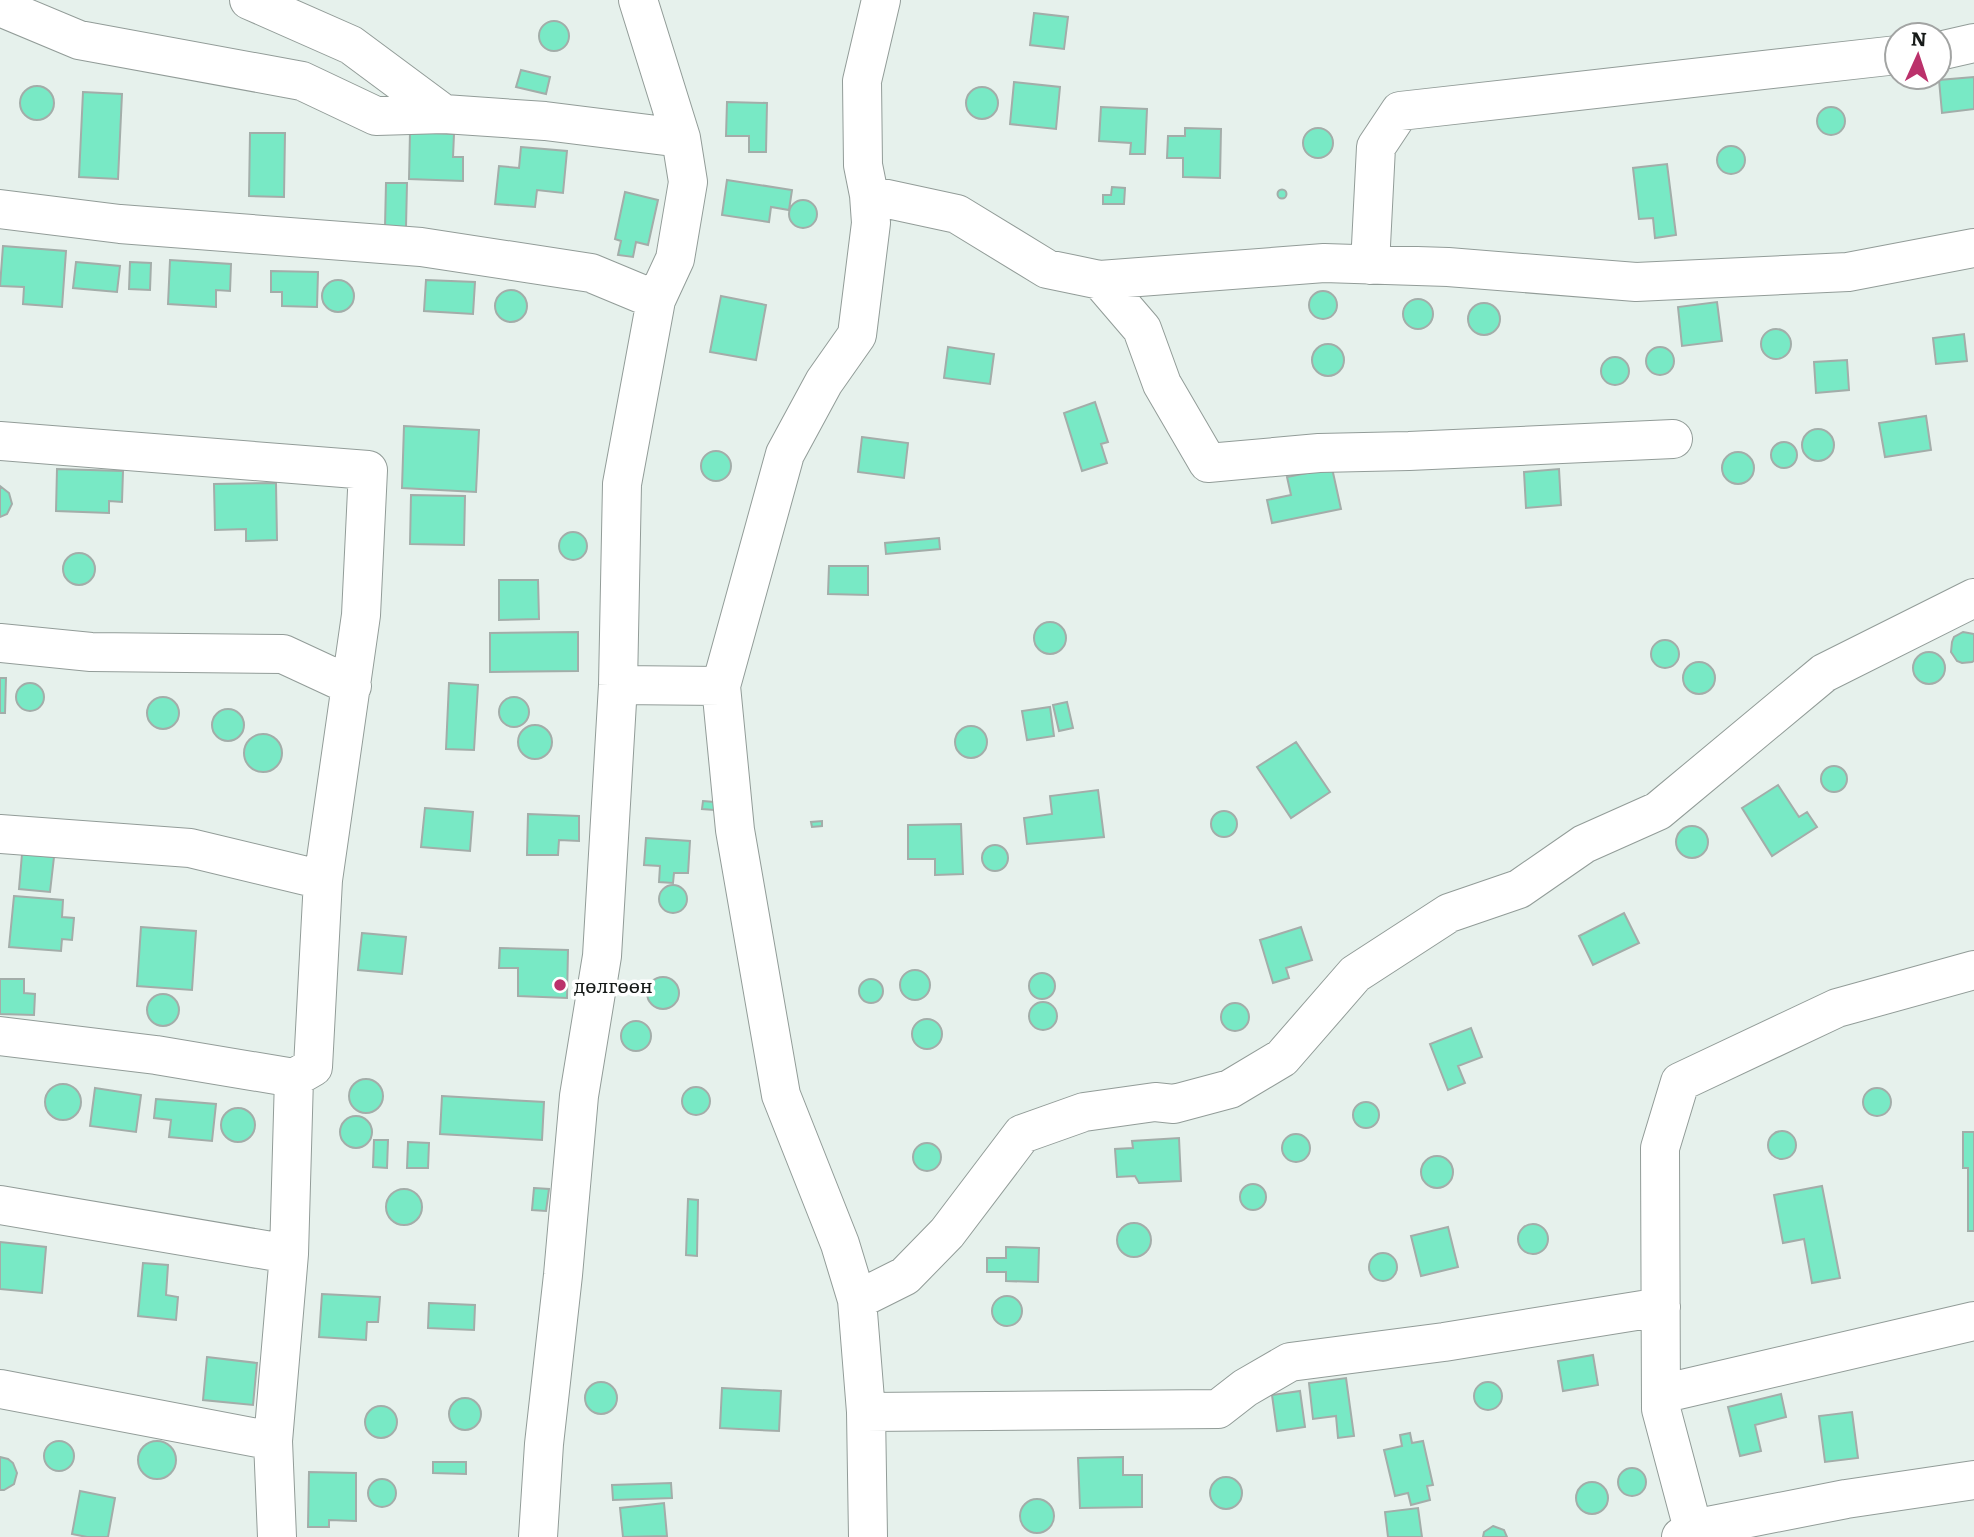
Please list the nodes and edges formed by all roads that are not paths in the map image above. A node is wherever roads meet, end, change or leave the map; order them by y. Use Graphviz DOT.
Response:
graph roads {
  1 [pos="249,0"];
  2 [pos="638,0"];
  3 [pos="881,0"];
  4 [pos="0,7"];
  5 [pos="1974,43"];
  6 [pos="1953,48"];
  7 [pos="1883,57"];
  8 [pos="444,114"];
  9 [pos="681,138"];
  10 [pos="869,195"];
  11 [pos="0,209"];
  12 [pos="1974,248"];
  13 [pos="1370,265"];
  14 [pos="1100,280"];
  15 [pos="656,300"];
  16 [pos="1673,439"];
  17 [pos="0,442"];
  18 [pos="1974,597"];
  19 [pos="0,643"];
  20 [pos="618,685"];
  21 [pos="352,686"];
  22 [pos="721,686"];
  23 [pos="0,834"];
  24 [pos="323,880"];
  25 [pos="1974,970"];
  26 [pos="0,1036"];
  27 [pos="294,1078"];
  28 [pos="0,1205"];
  29 [pos="289,1254"];
  30 [pos="858,1300"];
  31 [pos="1661,1307"];
  32 [pos="1974,1321"];
  33 [pos="0,1389"];
  34 [pos="1661,1394"];
  35 [pos="866,1412"];
  36 [pos="273,1441"];
  37 [pos="1974,1480"];
  38 [pos="1687,1533"];
  39 [pos="277,1537"];
  40 [pos="538,1537"];
  41 [pos="868,1537"];
  1 -- 8 [label="street"];
  2 -- 9 [label="street"];
  3 -- 10 [label="street"];
  4 -- 8 [label="street"];
  5 -- 6 [label="street"];
  7 -- 13 [label="street"];
  8 -- 9 [label="street"];
  9 -- 15 [label="street"];
  10 -- 14 [label="street"];
  10 -- 22 [label="street"];
  11 -- 15 [label="street"];
  12 -- 13 [label="street"];
  13 -- 14 [label="street"];
  14 -- 16 [label="street"];
  15 -- 20 [label="street"];
  17 -- 21 [label="street"];
  18 -- 30 [label="street"];
  19 -- 21 [label="street"];
  20 -- 22 [label="street"];
  20 -- 40 [label="street"];
  21 -- 24 [label="street"];
  22 -- 30 [label="street"];
  23 -- 24 [label="street"];
  24 -- 27 [label="street"];
  25 -- 31 [label="street"];
  26 -- 27 [label="street"];
  27 -- 29 [label="street"];
  28 -- 29 [label="street"];
  29 -- 36 [label="street"];
  30 -- 35 [label="street"];
  31 -- 34 [label="street"];
  31 -- 35 [label="street"];
  32 -- 34 [label="street"];
  33 -- 36 [label="street"];
  34 -- 38 [label="street"];
  35 -- 41 [label="street"];
  36 -- 39 [label="street"];
  37 -- 38 [label="street"];
}
